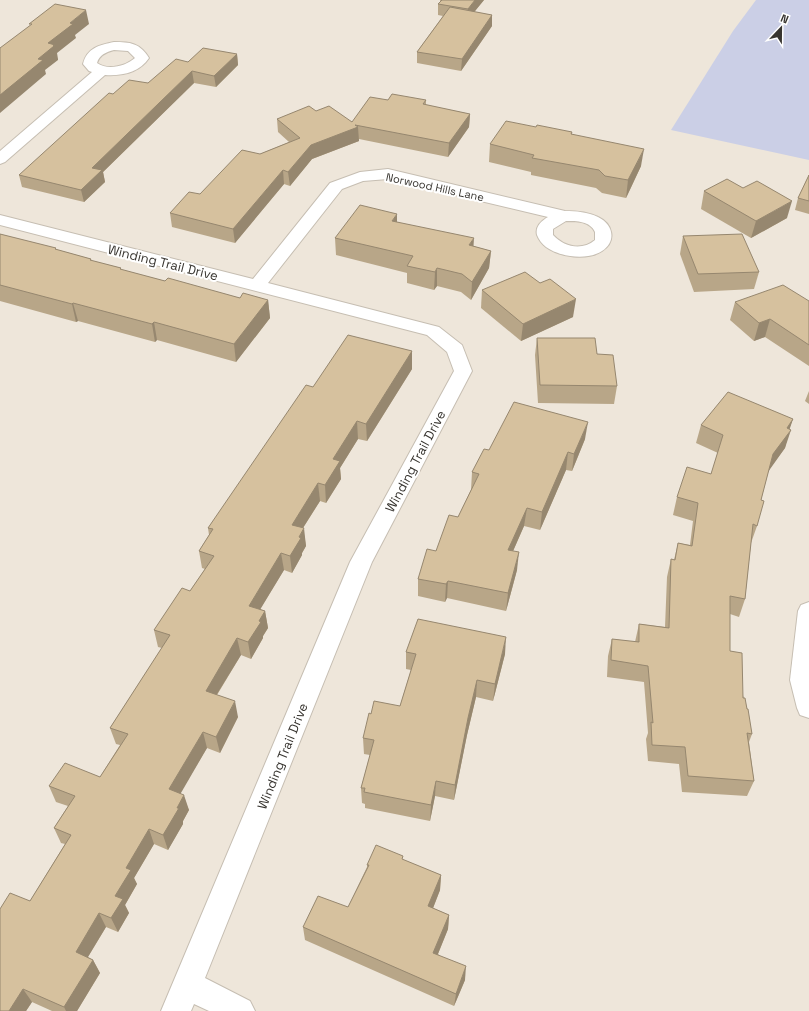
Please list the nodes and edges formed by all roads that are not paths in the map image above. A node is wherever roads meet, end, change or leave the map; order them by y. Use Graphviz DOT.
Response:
graph roads {
  1 [pos="102,70"];
  2 [pos="0,159"];
  3 [pos="565,216"];
  4 [pos="0,220"];
  5 [pos="257,286"];
  6 [pos="809,611"];
  7 [pos="809,708"];
  8 [pos="188,985"];
  9 [pos="176,1011"];
  10 [pos="240,1011"];
  1 -- 2 [label="street"];
  3 -- 5 [label="street, Norwood Hills Lane"];
  4 -- 5 [label="street, Winding Trail Drive"];
  5 -- 8 [label="street, Winding Trail Drive"];
  6 -- 7 [label="street"];
  8 -- 9 [label="street, Winding Trail Drive"];
  8 -- 10 [label="street"];
}
